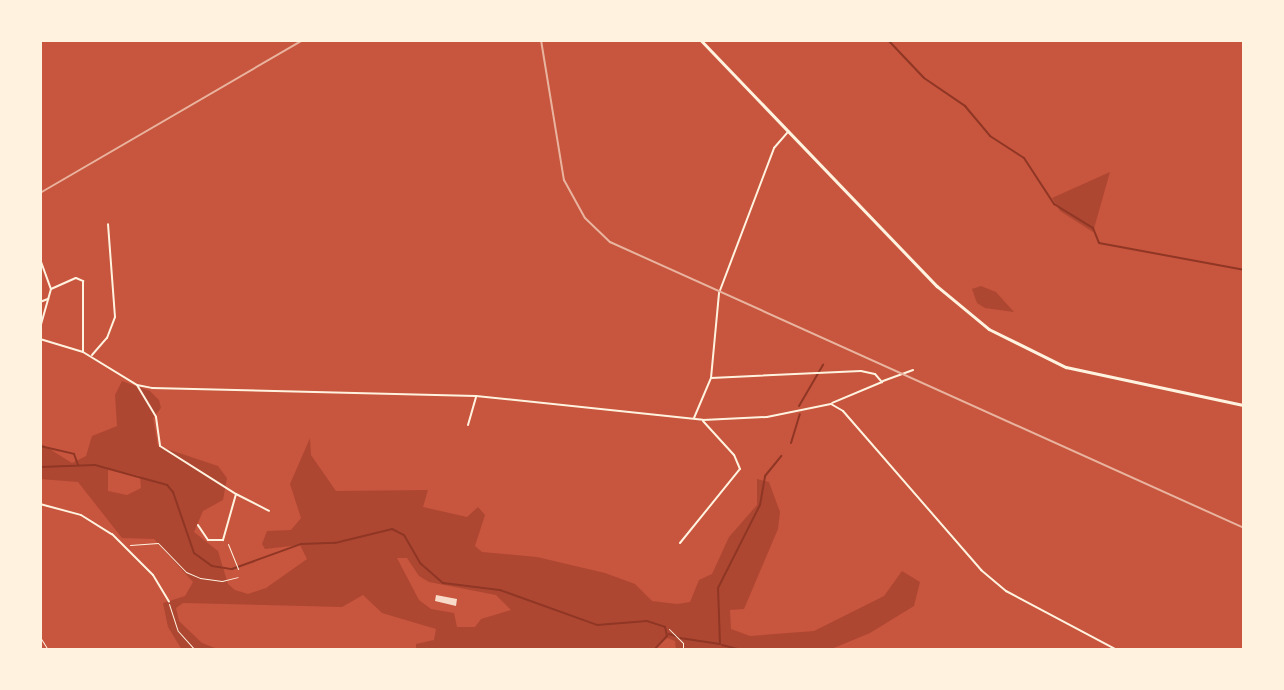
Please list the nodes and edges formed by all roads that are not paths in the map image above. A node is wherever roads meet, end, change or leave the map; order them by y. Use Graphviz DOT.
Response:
graph roads {
  1 [pos="701,40"];
  2 [pos="789,131"];
  3 [pos="108,224"];
  4 [pos="40,259"];
  5 [pos="51,289"];
  6 [pos="49,298"];
  7 [pos="40,302"];
  8 [pos="40,328"];
  9 [pos="40,339"];
  10 [pos="83,352"];
  11 [pos="91,356"];
  12 [pos="914,370"];
  13 [pos="711,378"];
  14 [pos="882,382"];
  15 [pos="137,385"];
  16 [pos="476,396"];
  17 [pos="831,404"];
  18 [pos="1244,405"];
  19 [pos="694,419"];
  20 [pos="703,420"];
  21 [pos="468,425"];
  22 [pos="236,494"];
  23 [pos="40,505"];
  24 [pos="269,511"];
  25 [pos="198,525"];
  26 [pos="680,543"];
  27 [pos="169,602"];
  28 [pos="195,650"];
  29 [pos="1117,650"];
  1 -- 2 [label="main road"];
  2 -- 13 [label="street"];
  2 -- 18 [label="main road"];
  3 -- 11 [label="street"];
  4 -- 5 [label="street"];
  5 -- 6 [label="street"];
  5 -- 10 [label="street"];
  6 -- 7 [label="street"];
  6 -- 8 [label="street"];
  9 -- 10 [label="street"];
  10 -- 11 [label="street"];
  11 -- 15 [label="street"];
  12 -- 14 [label="street"];
  13 -- 14 [label="street"];
  13 -- 19 [label="street"];
  14 -- 17 [label="street"];
  15 -- 16 [label="street"];
  15 -- 22 [label="street"];
  16 -- 19 [label="street"];
  16 -- 21 [label="street"];
  17 -- 20 [label="street"];
  17 -- 29 [label="street"];
  19 -- 20 [label="street"];
  20 -- 26 [label="street"];
  22 -- 24 [label="street"];
  22 -- 25 [label="street"];
  23 -- 27 [label="street"];
  27 -- 28 [label="lane"];
}
